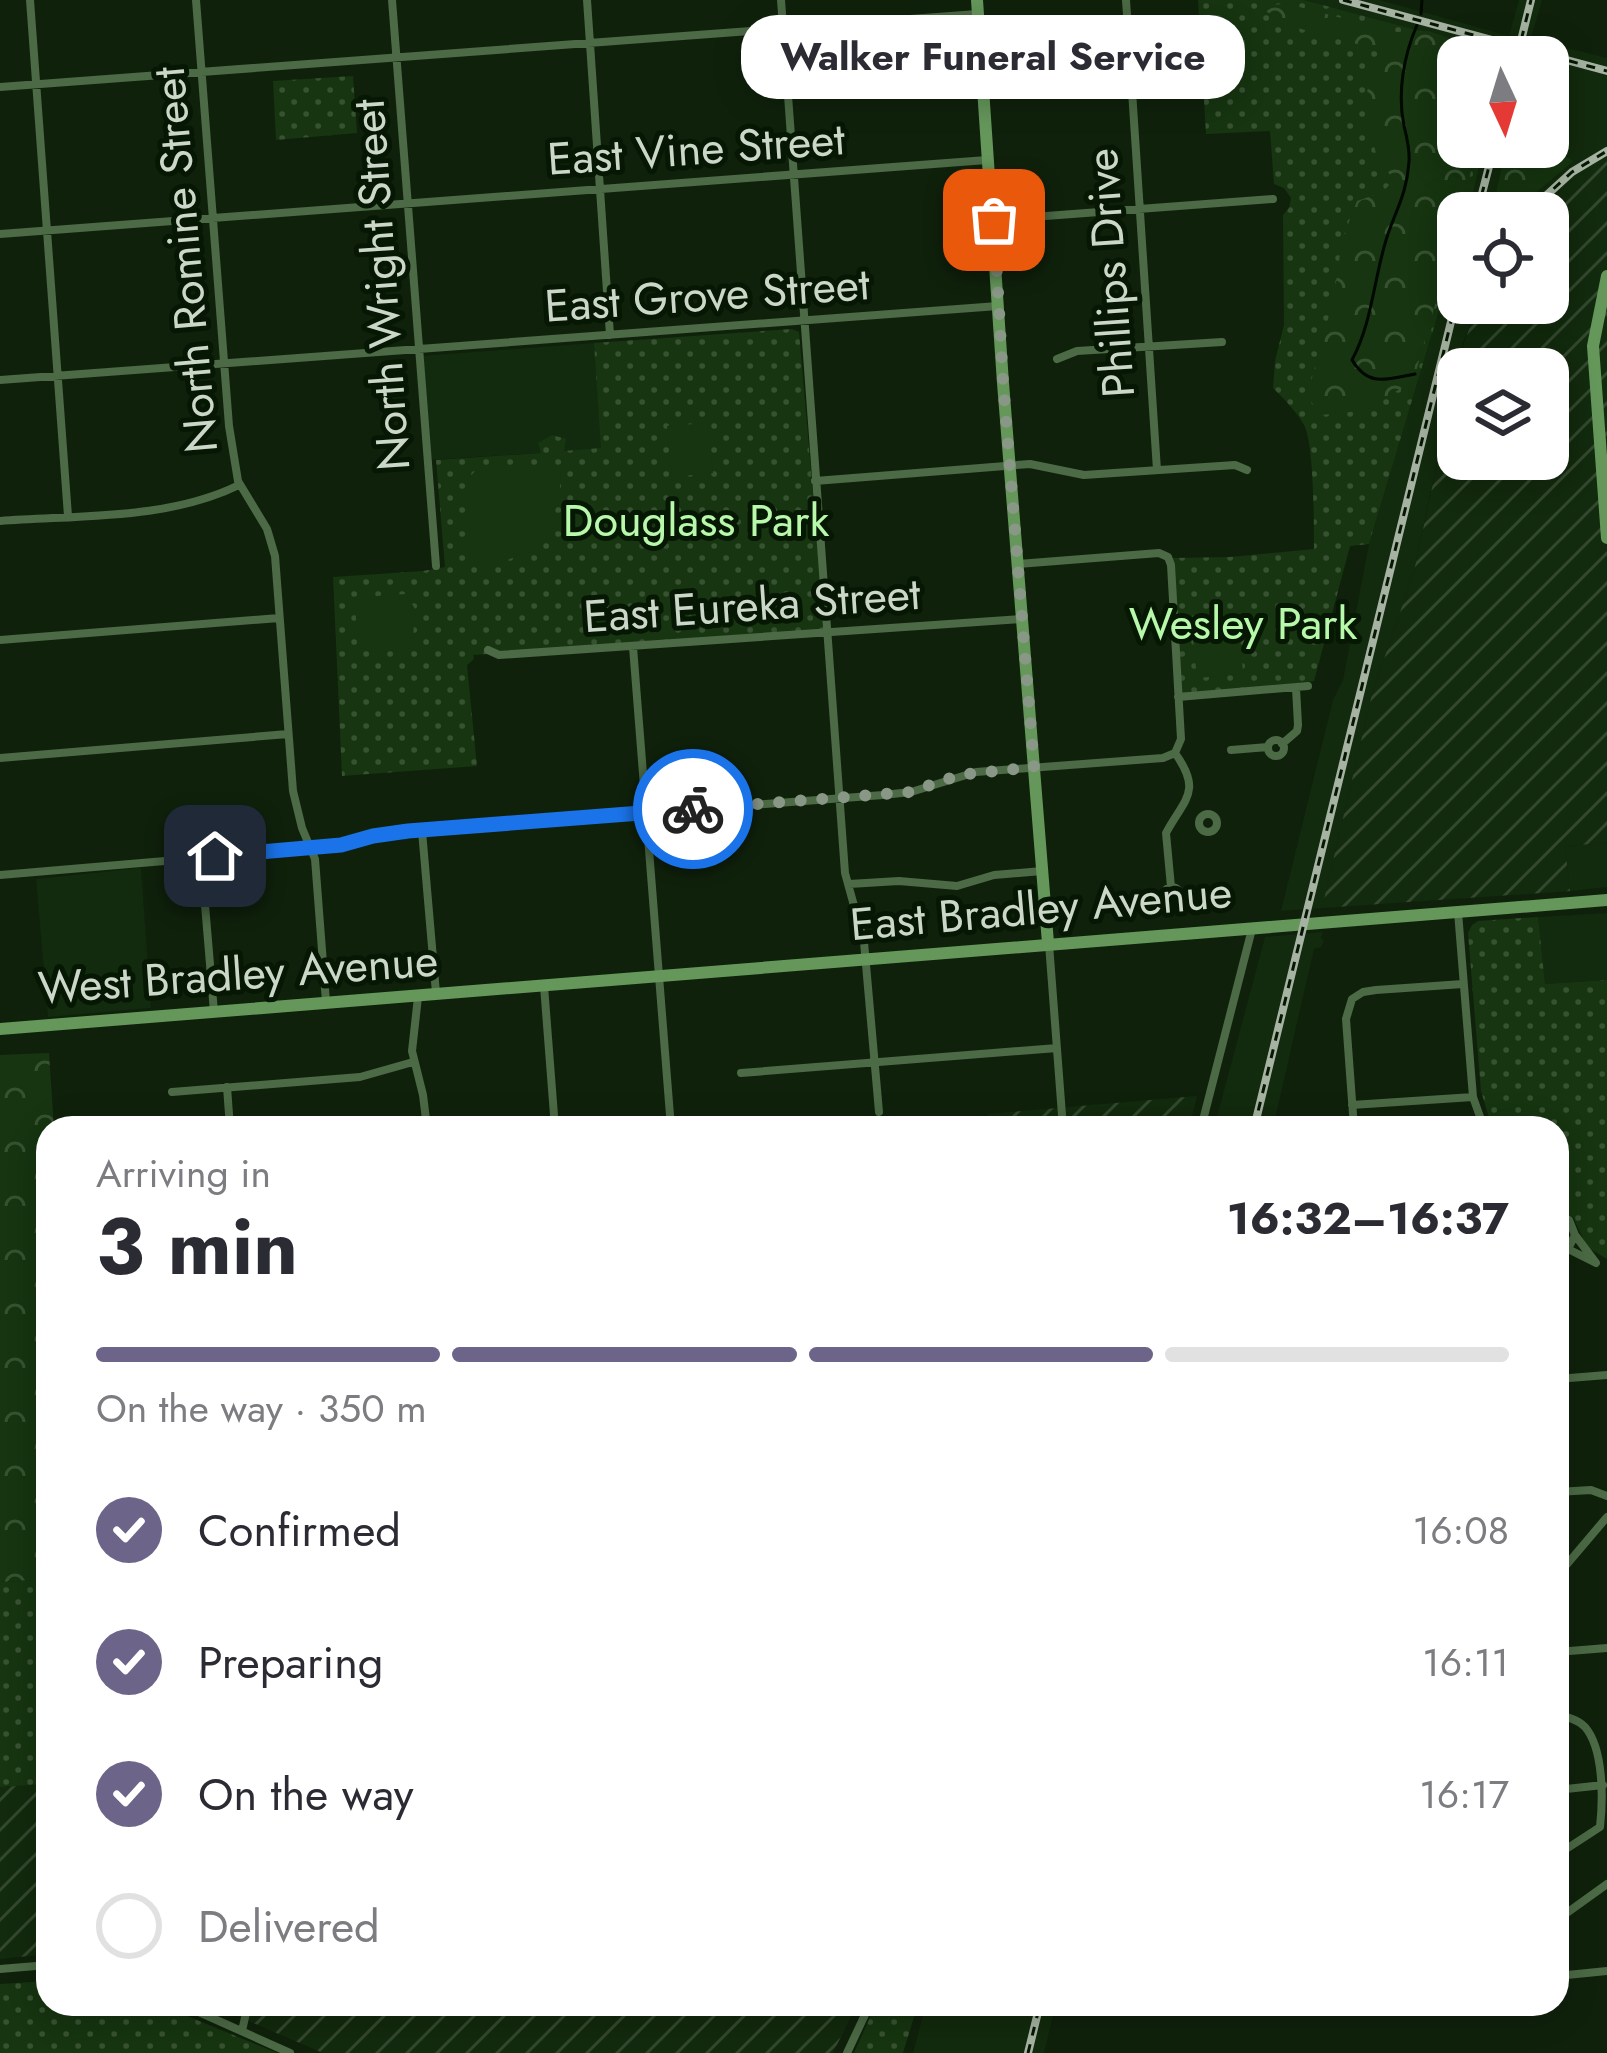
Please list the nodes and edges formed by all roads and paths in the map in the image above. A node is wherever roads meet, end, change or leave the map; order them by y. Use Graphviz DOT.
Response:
graph roads {
  1 [pos="30,0"];
  2 [pos="196,0"];
  3 [pos="392,0"];
  4 [pos="587,0"];
  5 [pos="781,0"];
  6 [pos="1126,0"];
  7 [pos="978,7"];
  8 [pos="783,30"];
  9 [pos="590,44"];
  10 [pos="397,58"];
  11 [pos="202,73"];
  12 [pos="36,85"];
  13 [pos="0,87"];
  14 [pos="989,160"];
  15 [pos="793,174"];
  16 [pos="600,189"];
  17 [pos="1273,199"];
  18 [pos="408,204"];
  19 [pos="1139,210"];
  20 [pos="213,219"];
  21 [pos="994,220"];
  22 [pos="47,230"];
  23 [pos="0,234"];
  24 [pos="1607,276"];
  25 [pos="1000,306"];
  26 [pos="803,320"];
  27 [pos="610,335"];
  28 [pos="1222,342"];
  29 [pos="1148,346"];
  30 [pos="419,350"];
  31 [pos="1057,359"];
  32 [pos="224,363"];
  33 [pos="58,376"];
  34 [pos="0,380"];
  35 [pos="1009,466"];
  36 [pos="1156,470"];
  37 [pos="1247,470"];
  38 [pos="815,481"];
  39 [pos="239,485"];
  40 [pos="68,516"];
  41 [pos="0,521"];
  42 [pos="1607,538"];
  43 [pos="1017,564"];
  44 [pos="436,566"];
  45 [pos="279,618"];
  46 [pos="1022,619"];
  47 [pos="828,634"];
  48 [pos="0,640"];
  49 [pos="633,647"];
  50 [pos="488,650"];
  51 [pos="1308,686"];
  52 [pos="1296,688"];
  53 [pos="1178,697"];
  54 [pos="288,734"];
  55 [pos="1231,750"];
  56 [pos="1175,753"];
  57 [pos="0,758"];
  58 [pos="1034,767"];
  59 [pos="839,798"];
  60 [pos="1185,806"];
  61 [pos="646,813"];
  62 [pos="1200,818"];
  63 [pos="422,831"];
  64 [pos="310,848"];
  65 [pos="201,857"];
  66 [pos="1042,872"];
  67 [pos="0,875"];
  68 [pos="849,884"];
  69 [pos="1171,887"];
  70 [pos="1607,900"];
  71 [pos="1458,912"];
  72 [pos="1252,928"];
  73 [pos="1048,943"];
  74 [pos="866,957"];
  75 [pos="659,977"];
  76 [pos="1463,984"];
  77 [pos="544,986"];
  78 [pos="481,992"];
  79 [pos="436,995"];
  80 [pos="418,997"];
  81 [pos="326,1004"];
  82 [pos="214,1012"];
  83 [pos="0,1029"];
  84 [pos="1057,1048"];
  85 [pos="413,1062"];
  86 [pos="875,1063"];
  87 [pos="741,1073"];
  88 [pos="227,1087"];
  89 [pos="172,1091"];
  90 [pos="1473,1097"];
  91 [pos="1352,1105"];
  92 [pos="879,1112"];
  93 [pos="229,1116"];
  94 [pos="426,1116"];
  95 [pos="554,1116"];
  96 [pos="670,1116"];
  97 [pos="1063,1116"];
  98 [pos="1204,1116"];
  99 [pos="1353,1116"];
  100 [pos="1480,1116"];
  101 [pos="1569,1220"];
  102 [pos="1575,1235"];
  103 [pos="1569,1241"];
  104 [pos="1569,1252"];
  105 [pos="1596,1263"];
  106 [pos="1607,1269"];
  107 [pos="1607,1375"];
  108 [pos="1569,1378"];
  109 [pos="1569,1491"];
  110 [pos="1607,1496"];
  111 [pos="1607,1517"];
  112 [pos="1569,1562"];
  113 [pos="1607,1648"];
  114 [pos="1569,1651"];
  115 [pos="1569,1718"];
  116 [pos="1605,1785"];
  117 [pos="1569,1789"];
  118 [pos="1569,1847"];
  119 [pos="1607,1883"];
  120 [pos="1569,1911"];
  121 [pos="36,1966"];
  122 [pos="0,1969"];
  123 [pos="1607,1971"];
  124 [pos="1569,1975"];
  125 [pos="208,2016"];
  126 [pos="245,2016"];
  127 [pos="864,2016"];
  128 [pos="242,2031"];
  129 [pos="290,2053"];
  130 [pos="847,2053"];
  1 -- 12 [label="street"];
  2 -- 11 [label="street, North Romine Street"];
  3 -- 10 [label="street, North Wright Street"];
  4 -- 9 [label="street"];
  5 -- 8 [label="street"];
  6 -- 19 [label="street, Phillips Drive"];
  7 -- 8 [label="street"];
  7 -- 14 [label="main road"];
  8 -- 9 [label="street"];
  8 -- 15 [label="street"];
  9 -- 10 [label="street"];
  9 -- 16 [label="street"];
  10 -- 11 [label="street"];
  10 -- 18 [label="street, North Wright Street"];
  11 -- 12 [label="street"];
  11 -- 20 [label="street, North Romine Street"];
  12 -- 13 [label="street"];
  12 -- 22 [label="street"];
  14 -- 15 [label="street, East Vine Street"];
  14 -- 21 [label="main road"];
  15 -- 16 [label="street, East Vine Street"];
  15 -- 26 [label="street"];
  16 -- 18 [label="street, East Vine Street"];
  16 -- 27 [label="street"];
  17 -- 19 [label="street"];
  18 -- 20 [label="street, East Vine Street"];
  18 -- 30 [label="street, North Wright Street"];
  19 -- 21 [label="street"];
  19 -- 29 [label="street, Phillips Drive"];
  20 -- 22 [label="street, East Vine Street"];
  20 -- 32 [label="street, North Romine Street"];
  21 -- 25 [label="main road"];
  22 -- 23 [label="street, East Vine Street"];
  22 -- 33 [label="street"];
  24 -- 42 [label="main road"];
  25 -- 26 [label="street, East Grove Street"];
  25 -- 35 [label="main road"];
  26 -- 27 [label="street, East Grove Street"];
  26 -- 38 [label="street"];
  27 -- 30 [label="street, East Grove Street"];
  28 -- 29 [label="street"];
  29 -- 31 [label="street"];
  29 -- 36 [label="street, Phillips Drive"];
  30 -- 32 [label="street, East Grove Street"];
  30 -- 44 [label="street, North Wright Street"];
  32 -- 33 [label="street, East Grove Street"];
  32 -- 39 [label="street, North Romine Street"];
  33 -- 34 [label="street, East Grove Street"];
  33 -- 40 [label="street"];
  35 -- 36 [label="street"];
  35 -- 38 [label="street"];
  35 -- 43 [label="main road"];
  36 -- 37 [label="street"];
  38 -- 47 [label="street"];
  39 -- 40 [label="street"];
  39 -- 45 [label="street, North Romine Street"];
  40 -- 41 [label="street"];
  43 -- 46 [label="main road"];
  43 -- 53 [label="street"];
  45 -- 48 [label="street"];
  45 -- 54 [label="street, North Romine Street"];
  46 -- 47 [label="street, East Eureka Street"];
  46 -- 58 [label="main road"];
  47 -- 49 [label="street, East Eureka Street"];
  47 -- 59 [label="street"];
  49 -- 50 [label="street, East Eureka Street"];
  49 -- 61 [label="street"];
  51 -- 52 [label="street"];
  52 -- 53 [label="street"];
  52 -- 55 [label="street"];
  53 -- 56 [label="street"];
  54 -- 57 [label="street"];
  54 -- 64 [label="street, North Romine Street"];
  56 -- 58 [label="street"];
  56 -- 60 [label="street"];
  58 -- 59 [label="street"];
  58 -- 66 [label="main road"];
  59 -- 61 [label="street"];
  59 -- 68 [label="street"];
  60 -- 62 [label="street"];
  60 -- 69 [label="street"];
  61 -- 63 [label="street"];
  61 -- 75 [label="street"];
  63 -- 64 [label="street"];
  63 -- 79 [label="street"];
  64 -- 65 [label="street"];
  64 -- 81 [label="street, North Romine Street"];
  65 -- 67 [label="street"];
  65 -- 82 [label="street"];
  66 -- 68 [label="street"];
  66 -- 73 [label="main road"];
  68 -- 74 [label="street"];
  70 -- 71 [label="main road, East Bradley Avenue"];
  71 -- 72 [label="main road, East Bradley Avenue"];
  71 -- 76 [label="street"];
  72 -- 73 [label="main road, East Bradley Avenue"];
  72 -- 98 [label="street"];
  73 -- 74 [label="main road, East Bradley Avenue"];
  73 -- 84 [label="street"];
  74 -- 75 [label="main road, East Bradley Avenue"];
  74 -- 86 [label="street"];
  75 -- 77 [label="main road, East Bradley Avenue"];
  75 -- 96 [label="street"];
  76 -- 90 [label="street"];
  76 -- 91 [label="street"];
  77 -- 78 [label="main road, East Bradley Avenue"];
  77 -- 95 [label="street"];
  78 -- 79 [label="main road, West Bradley Avenue"];
  79 -- 80 [label="main road, West Bradley Avenue"];
  80 -- 81 [label="main road, West Bradley Avenue"];
  80 -- 85 [label="street"];
  81 -- 82 [label="main road, West Bradley Avenue"];
  82 -- 83 [label="main road, West Bradley Avenue"];
  84 -- 86 [label="street"];
  84 -- 97 [label="street"];
  85 -- 88 [label="street"];
  85 -- 94 [label="street"];
  86 -- 87 [label="street"];
  86 -- 92 [label="street"];
  88 -- 89 [label="street"];
  88 -- 93 [label="street"];
  90 -- 91 [label="street"];
  90 -- 100 [label="street"];
  91 -- 99 [label="street"];
  101 -- 102 [label="street"];
  102 -- 103 [label="street"];
  102 -- 105 [label="street"];
  104 -- 105 [label="street"];
  105 -- 106 [label="street"];
  107 -- 108 [label="street"];
  109 -- 110 [label="street"];
  111 -- 112 [label="street"];
  113 -- 114 [label="street"];
  115 -- 116 [label="street"];
  116 -- 117 [label="street"];
  116 -- 118 [label="street"];
  119 -- 120 [label="street"];
  121 -- 122 [label="street"];
  123 -- 124 [label="street"];
  125 -- 128 [label="street"];
  126 -- 128 [label="street"];
  127 -- 130 [label="street"];
  128 -- 129 [label="street"];
}
